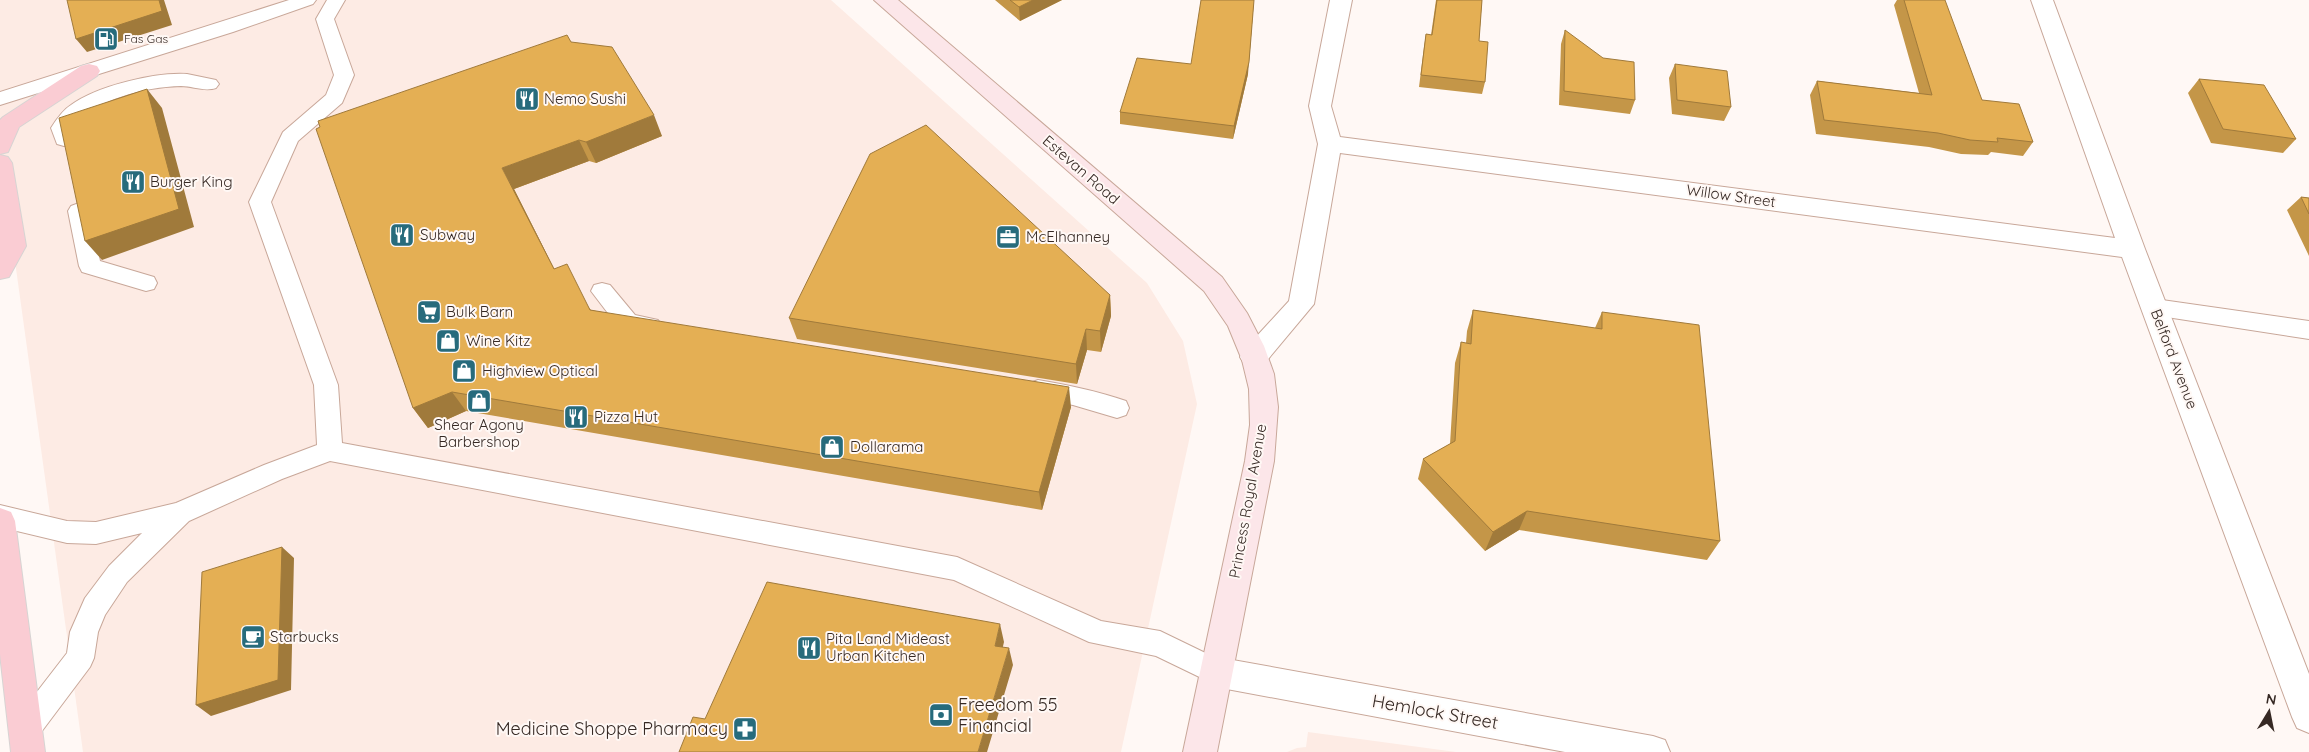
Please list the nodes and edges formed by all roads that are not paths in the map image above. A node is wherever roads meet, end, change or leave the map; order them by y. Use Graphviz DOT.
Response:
graph roads {
  1 [pos="307,0"];
  2 [pos="336,0"];
  3 [pos="885,0"];
  4 [pos="1341,0"];
  5 [pos="2042,0"];
  6 [pos="90,71"];
  7 [pos="210,84"];
  8 [pos="0,99"];
  9 [pos="1330,144"];
  10 [pos="0,146"];
  11 [pos="68,155"];
  12 [pos="0,163"];
  13 [pos="75,190"];
  14 [pos="2132,250"];
  15 [pos="0,270"];
  16 [pos="146,283"];
  17 [pos="602,291"];
  18 [pos="2155,308"];
  19 [pos="667,329"];
  20 [pos="2309,330"];
  21 [pos="1254,357"];
  22 [pos="1015,386"];
  23 [pos="1117,408"];
  24 [pos="330,451"];
  25 [pos="180,512"];
  26 [pos="0,516"];
  27 [pos="0,521"];
  28 [pos="1216,672"];
  29 [pos="2309,718"];
  30 [pos="27,740"];
  31 [pos="1200,752"];
  32 [pos="1654,752"];
  1 -- 6 [label="lane"];
  2 -- 24 [label="lane"];
  3 -- 21 [label="street, Estevan Road"];
  4 -- 9 [label="street"];
  5 -- 14 [label="street, Belford Avenue"];
  6 -- 8 [label="lane"];
  6 -- 10 [label="main road"];
  7 -- 11 [label="lane"];
  9 -- 14 [label="street, Willow Street"];
  9 -- 21 [label="street"];
  12 -- 15 [label="main road"];
  13 -- 16 [label="lane"];
  14 -- 18 [label="street, Belford Avenue"];
  17 -- 19 [label="lane"];
  18 -- 20 [label="lane"];
  18 -- 29 [label="street, Belford Avenue"];
  21 -- 28 [label="street, Princess Royal Avenue"];
  22 -- 23 [label="lane"];
  24 -- 25 [label="lane"];
  24 -- 28 [label="lane"];
  25 -- 26 [label="lane"];
  25 -- 30 [label="lane"];
  27 -- 30 [label="main road"];
  28 -- 31 [label="street, Princess Royal Avenue"];
  28 -- 32 [label="street, Hemlock Street"];
}
